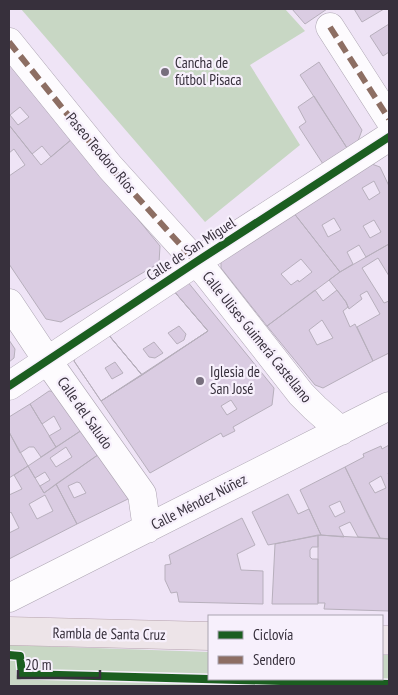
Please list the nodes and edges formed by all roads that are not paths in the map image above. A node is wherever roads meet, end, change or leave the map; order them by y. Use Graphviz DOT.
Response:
graph roads {
  1 [pos="330,27"];
  2 [pos="9,42"];
  3 [pos="389,133"];
  4 [pos="196,262"];
  5 [pos="9,303"];
  6 [pos="47,360"];
  7 [pos="9,386"];
  8 [pos="389,406"];
  9 [pos="341,431"];
  10 [pos="147,529"];
  11 [pos="9,598"];
  12 [pos="9,632"];
  13 [pos="208,636"];
  1 -- 3 [label="street"];
  2 -- 4 [label="street, Paseo Teodoro Ríos"];
  3 -- 4 [label="street, Calle de San Miguel"];
  4 -- 6 [label="street, Calle de San Miguel"];
  4 -- 9 [label="street, Calle Ulises Guimerá Castellano"];
  5 -- 6 [label="street, Calle del Saludo"];
  6 -- 7 [label="street, Calle de San Miguel"];
  6 -- 10 [label="street, Calle del Saludo"];
  8 -- 9 [label="street, Calle Méndez Núñez"];
  9 -- 10 [label="street, Calle Méndez Núñez"];
  10 -- 11 [label="street, Calle Méndez Núñez"];
  12 -- 13 [label="main road, Rambla de Santa Cruz"];
}
